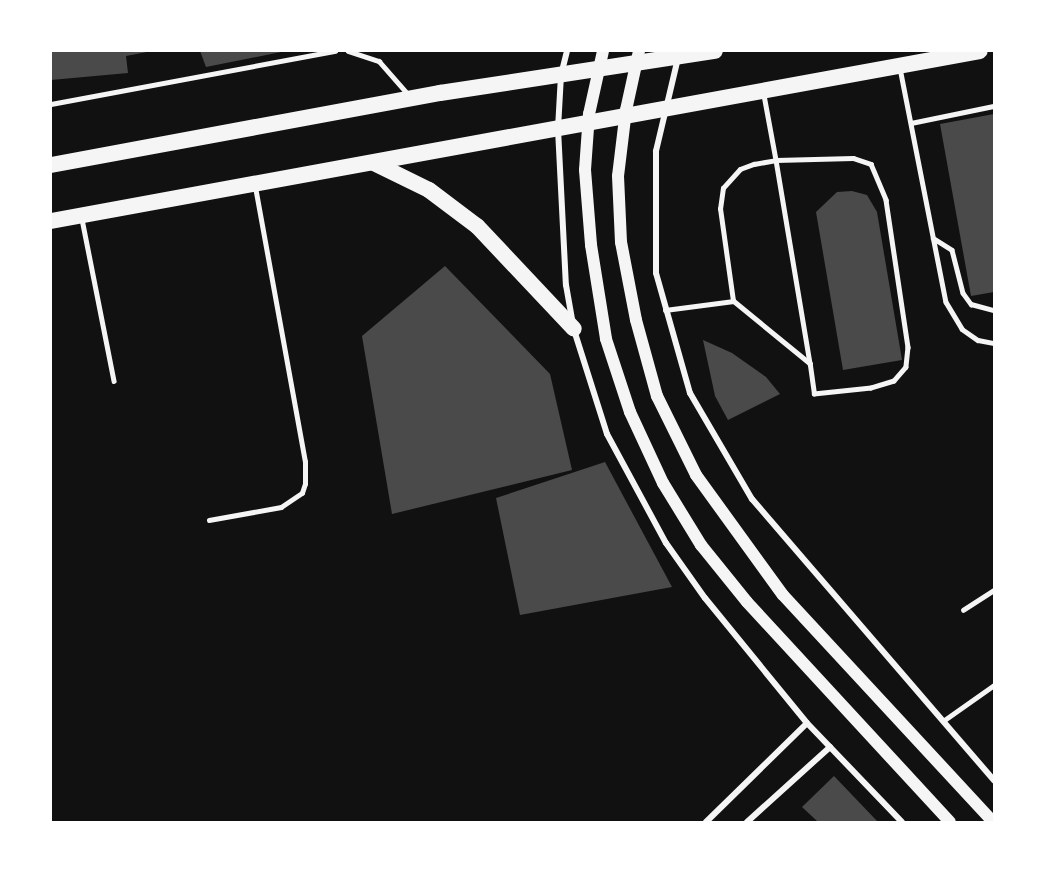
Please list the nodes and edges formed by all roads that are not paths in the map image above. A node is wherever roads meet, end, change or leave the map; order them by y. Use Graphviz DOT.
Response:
graph roads {
  1 [pos="335,51"];
  2 [pos="348,51"];
  3 [pos="567,51"];
  4 [pos="603,51"];
  5 [pos="639,51"];
  6 [pos="715,51"];
  7 [pos="980,51"];
  8 [pos="678,57"];
  9 [pos="900,68"];
  10 [pos="561,75"];
  11 [pos="764,93"];
  12 [pos="411,99"];
  13 [pos="51,104"];
  14 [pos="994,106"];
  15 [pos="665,110"];
  16 [pos="911,123"];
  17 [pos="558,129"];
  18 [pos="776,160"];
  19 [pos="374,163"];
  20 [pos="51,165"];
  21 [pos="255,184"];
  22 [pos="81,215"];
  23 [pos="51,221"];
  24 [pos="933,238"];
  25 [pos="733,301"];
  26 [pos="665,310"];
  27 [pos="994,310"];
  28 [pos="574,329"];
  29 [pos="994,343"];
  30 [pos="810,364"];
  31 [pos="114,381"];
  32 [pos="209,520"];
  33 [pos="994,590"];
  34 [pos="963,610"];
  35 [pos="994,685"];
  36 [pos="943,721"];
  37 [pos="807,723"];
  38 [pos="830,747"];
  39 [pos="994,780"];
  40 [pos="706,822"];
  41 [pos="747,822"];
  42 [pos="902,822"];
  43 [pos="950,822"];
  44 [pos="993,822"];
  1 -- 13 [label="lane"];
  2 -- 12 [label="lane"];
  3 -- 10 [label="street"];
  4 -- 43 [label="main road"];
  5 -- 44 [label="main road"];
  6 -- 8 [label="highway"];
  7 -- 9 [label="highway"];
  8 -- 10 [label="highway"];
  8 -- 15 [label="street"];
  9 -- 11 [label="highway"];
  9 -- 16 [label="lane"];
  10 -- 12 [label="highway"];
  10 -- 17 [label="street"];
  11 -- 15 [label="highway"];
  11 -- 18 [label="lane"];
  12 -- 20 [label="highway"];
  14 -- 16 [label="lane"];
  15 -- 17 [label="highway"];
  15 -- 26 [label="street"];
  16 -- 24 [label="lane"];
  17 -- 19 [label="highway"];
  17 -- 28 [label="street"];
  18 -- 25 [label="lane"];
  18 -- 30 [label="lane"];
  18 -- 30 [label="lane"];
  19 -- 21 [label="highway"];
  19 -- 28 [label="highway"];
  21 -- 22 [label="highway"];
  21 -- 32 [label="lane"];
  22 -- 23 [label="highway"];
  22 -- 31 [label="lane"];
  24 -- 27 [label="lane"];
  24 -- 29 [label="lane"];
  25 -- 26 [label="lane"];
  25 -- 30 [label="lane"];
  26 -- 36 [label="street"];
  28 -- 37 [label="street"];
  33 -- 34 [label="lane"];
  35 -- 36 [label="lane"];
  36 -- 39 [label="street"];
  37 -- 38 [label="street"];
  37 -- 40 [label="street"];
  38 -- 41 [label="street"];
  38 -- 42 [label="street"];
}
